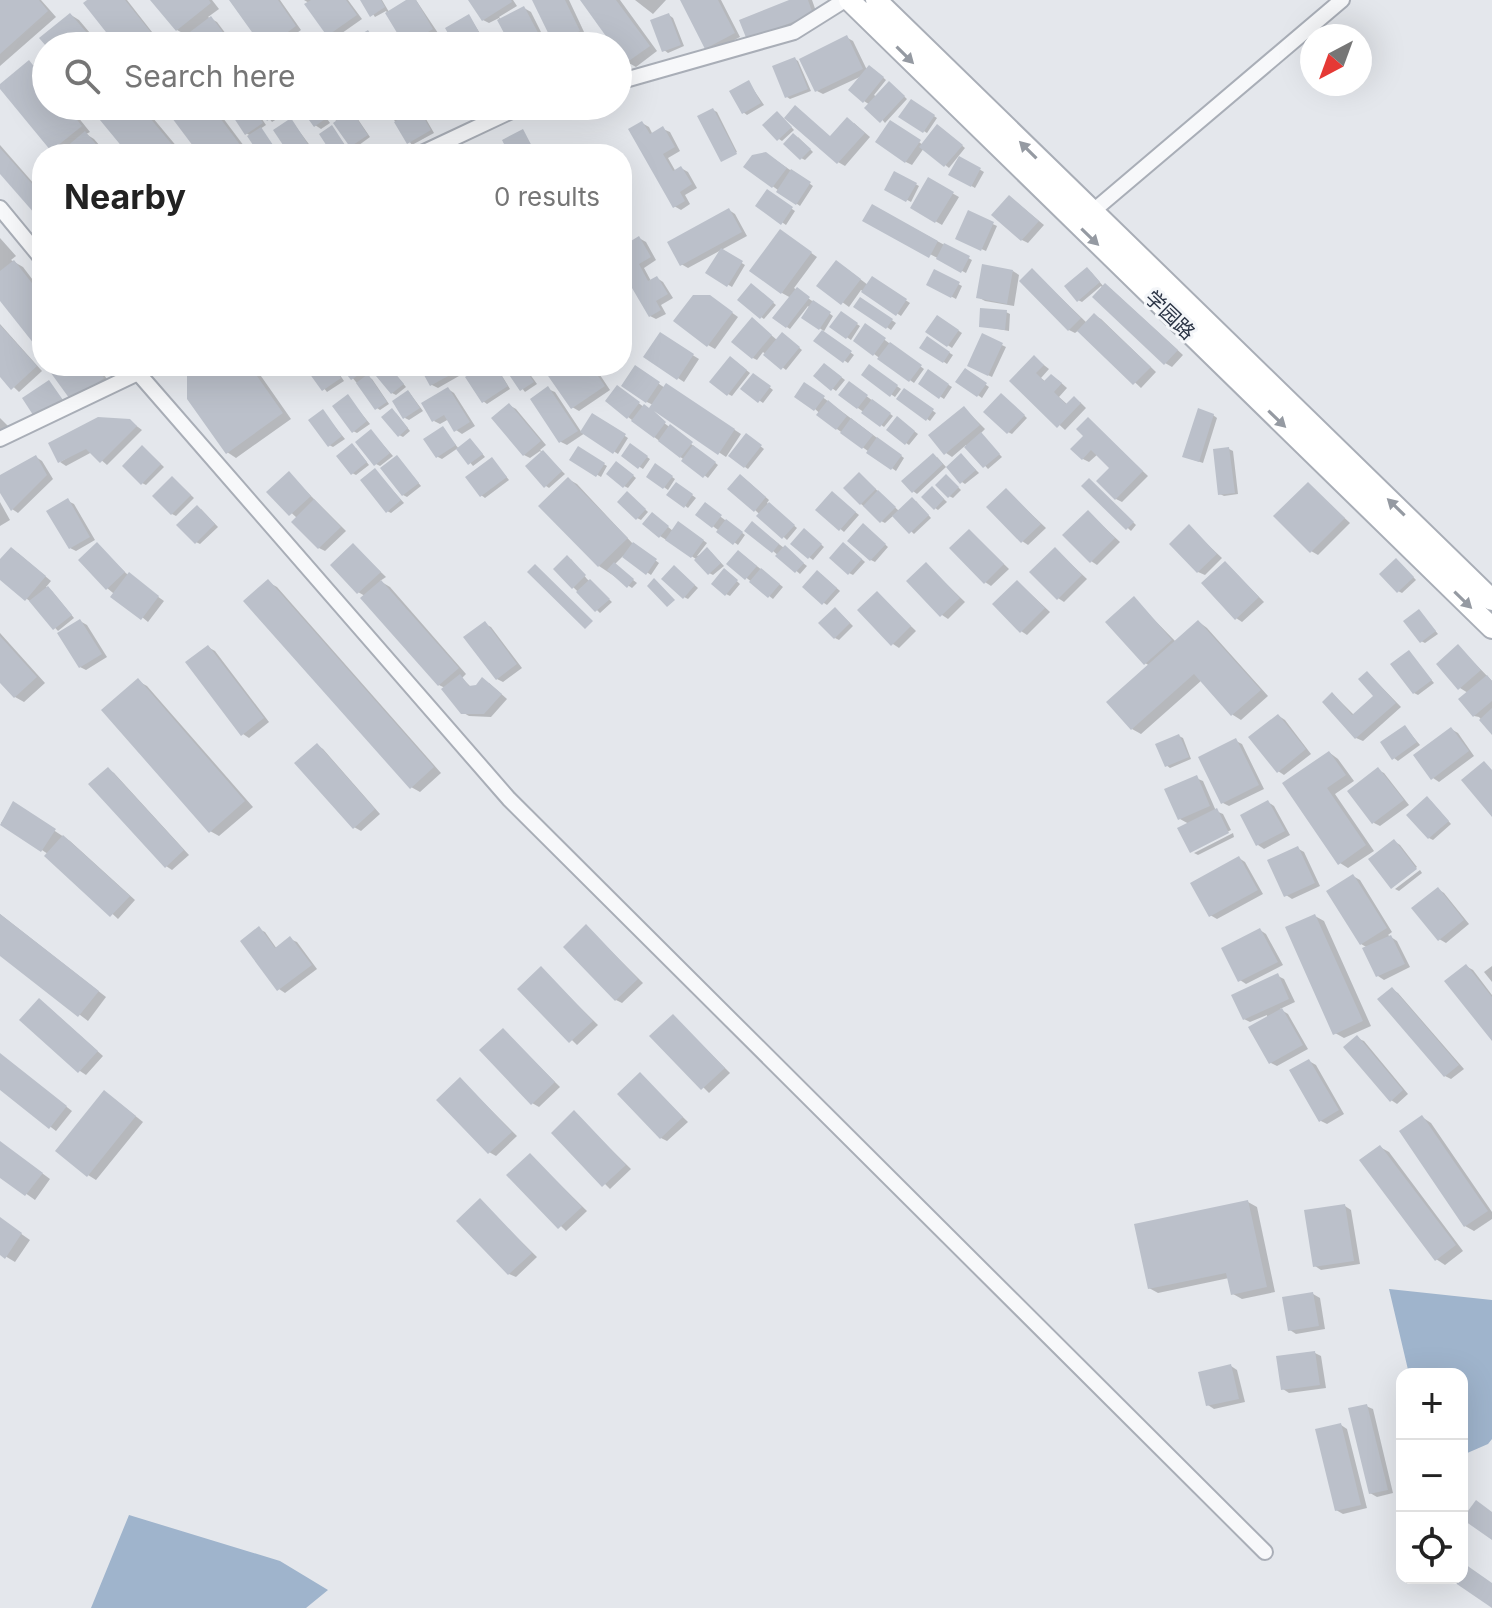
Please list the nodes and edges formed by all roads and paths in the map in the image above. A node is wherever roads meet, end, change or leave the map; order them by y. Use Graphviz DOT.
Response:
graph roads {
  1 [pos="847,0"];
  2 [pos="876,0"];
  3 [pos="1342,0"];
  4 [pos="632,78"];
  5 [pos="492,120"];
  6 [pos="441,144"];
  7 [pos="0,208"];
  8 [pos="1092,212"];
  9 [pos="32,247"];
  10 [pos="123,376"];
  11 [pos="146,376"];
  12 [pos="0,439"];
  13 [pos="1492,600"];
  14 [pos="1492,628"];
  15 [pos="1265,1552"];
  1 -- 4 [label="street"];
  1 -- 14 [label="main road, 学园路, one-way"];
  8 -- 2 [label="main road, one-way"];
  3 -- 8 [label="street"];
  5 -- 6 [label="street"];
  7 -- 9 [label="street"];
  13 -- 8 [label="main road, one-way"];
  10 -- 12 [label="street"];
  11 -- 15 [label="street"];
}
